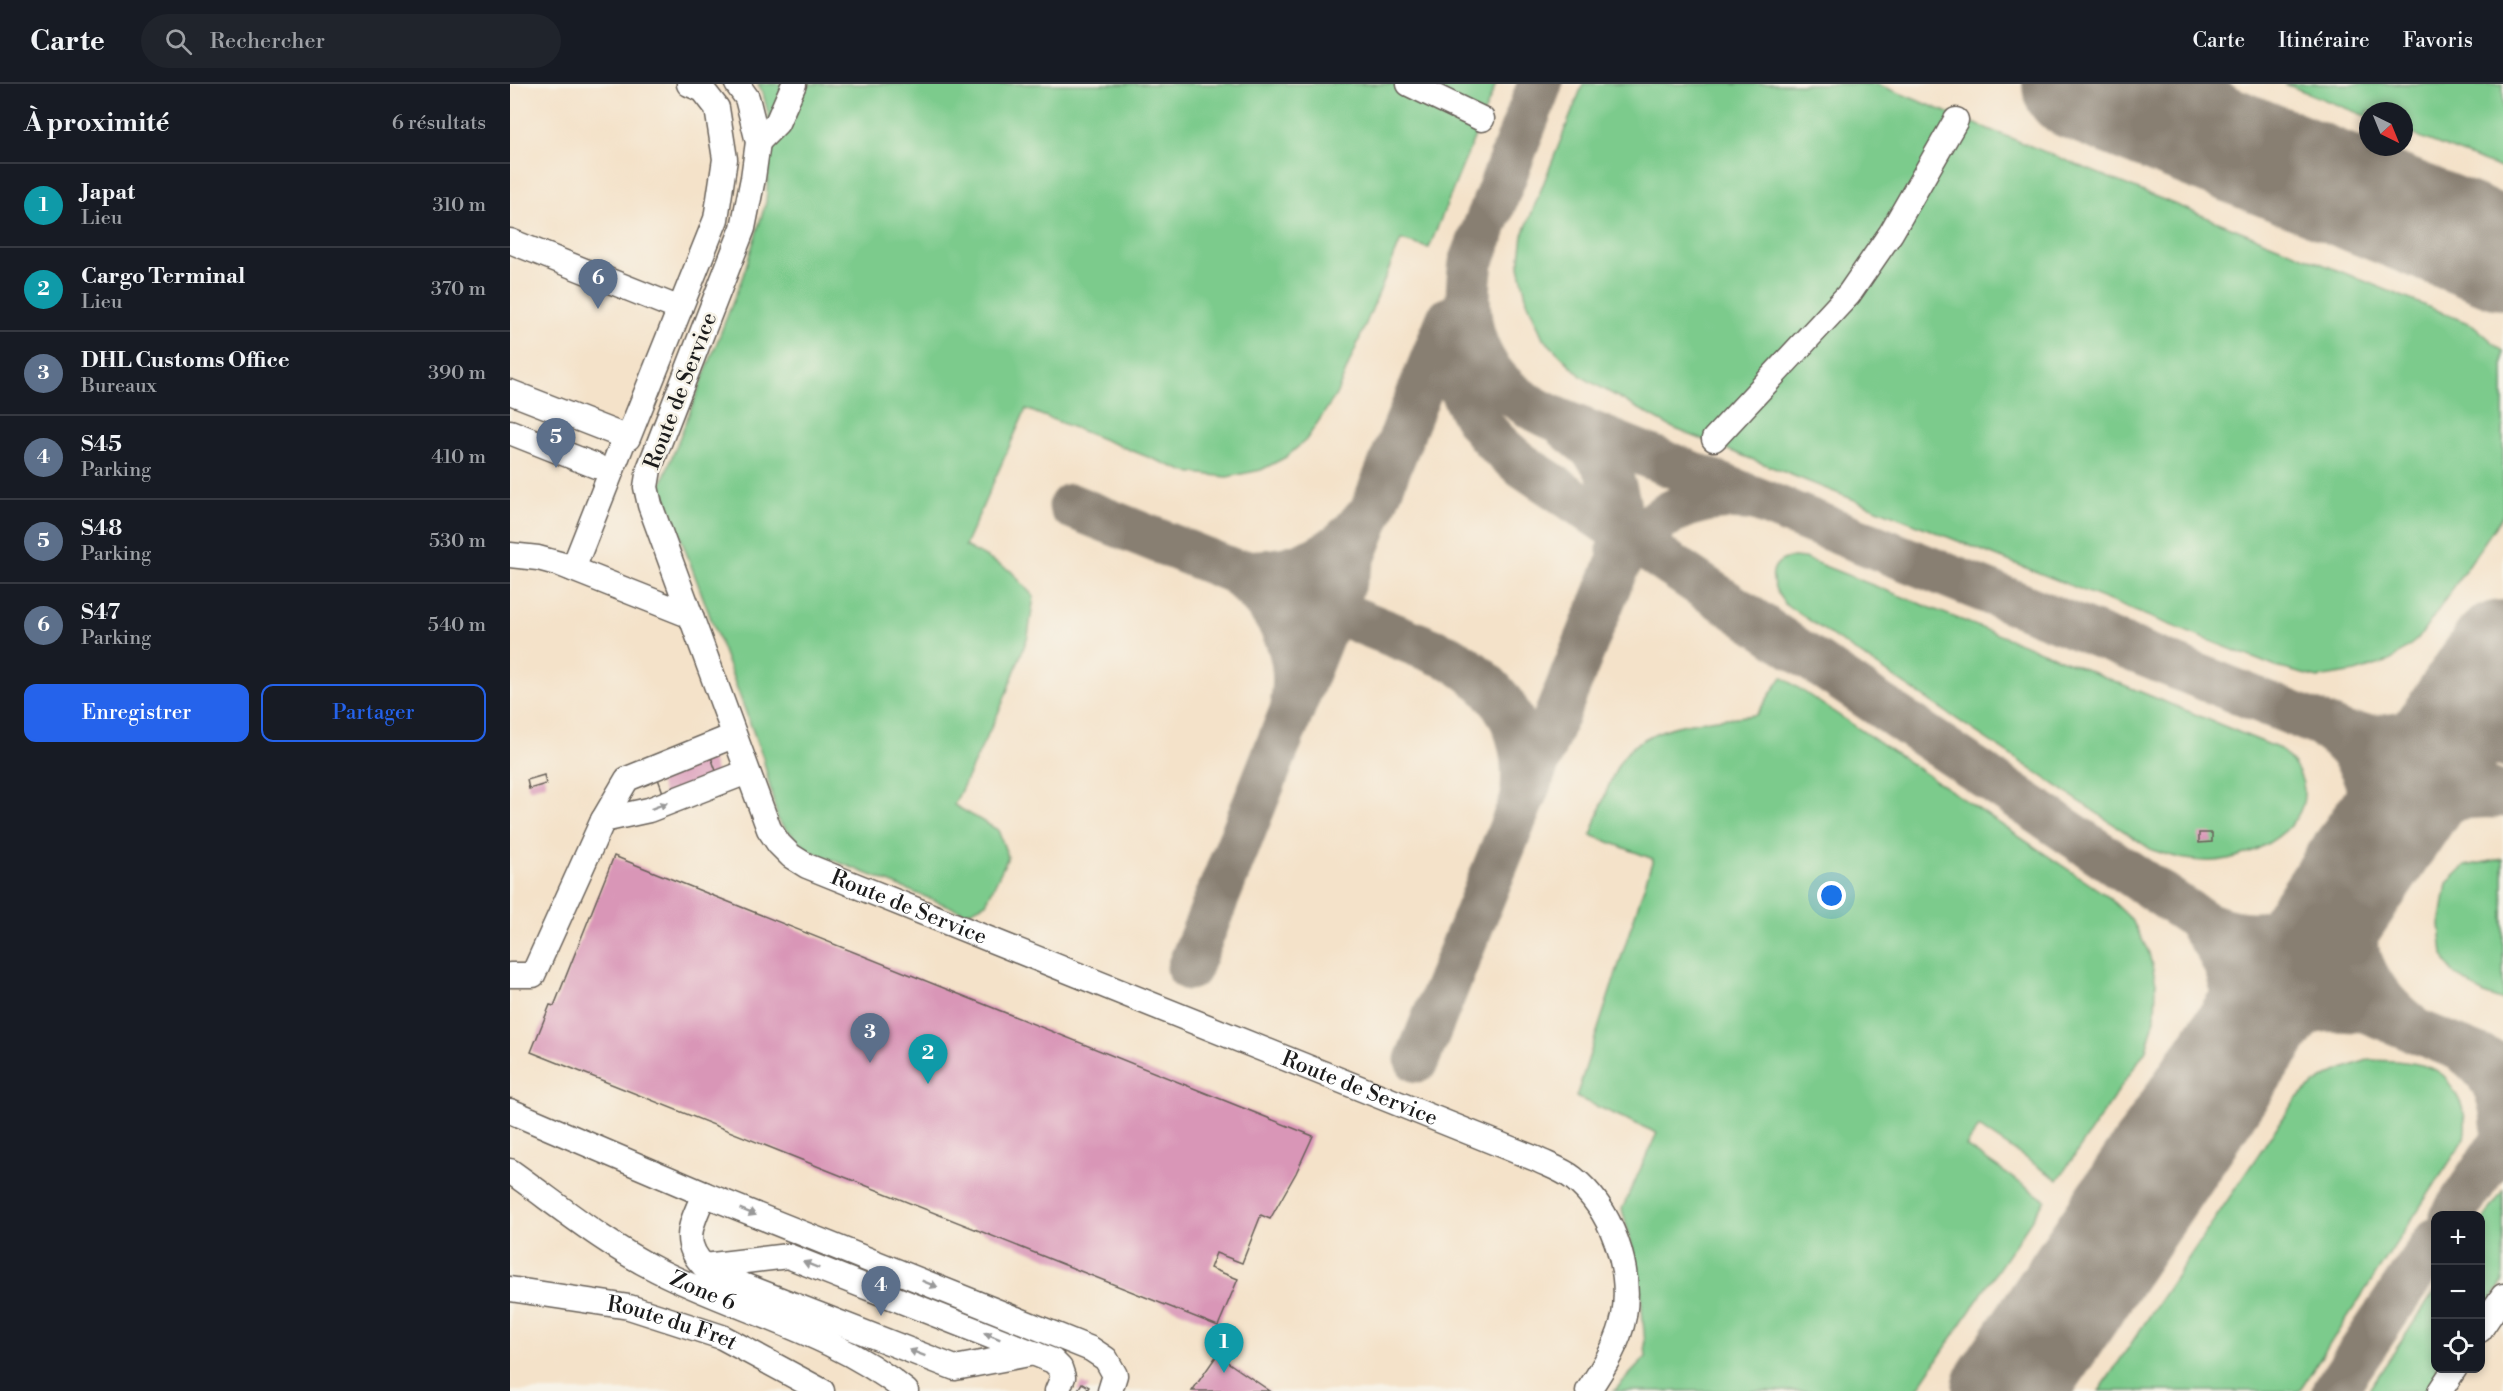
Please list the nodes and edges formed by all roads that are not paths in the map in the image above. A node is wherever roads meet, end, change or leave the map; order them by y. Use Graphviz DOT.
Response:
graph roads {
  1 [pos="689,84"];
  2 [pos="737,84"];
  3 [pos="794,84"];
  4 [pos="1409,84"];
  5 [pos="1482,119"];
  6 [pos="1956,120"];
  7 [pos="758,142"];
  8 [pos="510,241"];
  9 [pos="680,309"];
  10 [pos="510,392"];
  11 [pos="510,432"];
  12 [pos="625,437"];
  13 [pos="1714,439"];
  14 [pos="596,466"];
  15 [pos="510,555"];
  16 [pos="573,569"];
  17 [pos="691,616"];
  18 [pos="733,736"];
  19 [pos="747,772"];
  20 [pos="603,820"];
  21 [pos="510,975"];
  22 [pos="510,1111"];
  23 [pos="510,1171"];
  24 [pos="705,1194"];
  25 [pos="704,1266"];
  26 [pos="510,1288"];
  27 [pos="2503,1296"];
  28 [pos="2485,1324"];
  29 [pos="1034,1353"];
  30 [pos="2452,1373"];
  31 [pos="822,1391"];
  32 [pos="906,1391"];
  33 [pos="1057,1391"];
  34 [pos="1110,1391"];
  35 [pos="1588,1391"];
  36 [pos="2440,1391"];
  1 -- 9 [label="street"];
  2 -- 7 [label="street, Route de Service"];
  3 -- 7 [label="street"];
  4 -- 5 [label="street"];
  6 -- 13 [label="street"];
  7 -- 17 [label="street, Route de Service"];
  8 -- 9 [label="street"];
  9 -- 12 [label="street"];
  10 -- 12 [label="street"];
  11 -- 14 [label="street"];
  12 -- 16 [label="street"];
  15 -- 16 [label="street"];
  16 -- 17 [label="street"];
  17 -- 18 [label="street, Route de Service"];
  18 -- 19 [label="street, Route de Service"];
  18 -- 20 [label="street"];
  20 -- 19 [label="street, one-way"];
  19 -- 35 [label="street, Route de Service"];
  20 -- 21 [label="street"];
  22 -- 24 [label="street"];
  23 -- 32 [label="street, Zone 6"];
  24 -- 25 [label="street"];
  24 -- 34 [label="street, one-way"];
  29 -- 25 [label="street, one-way"];
  29 -- 25 [label="street, one-way"];
  26 -- 31 [label="street, Route du Fret"];
  27 -- 28 [label="street"];
  29 -- 33 [label="street"];
  30 -- 36 [label="street"];
}
